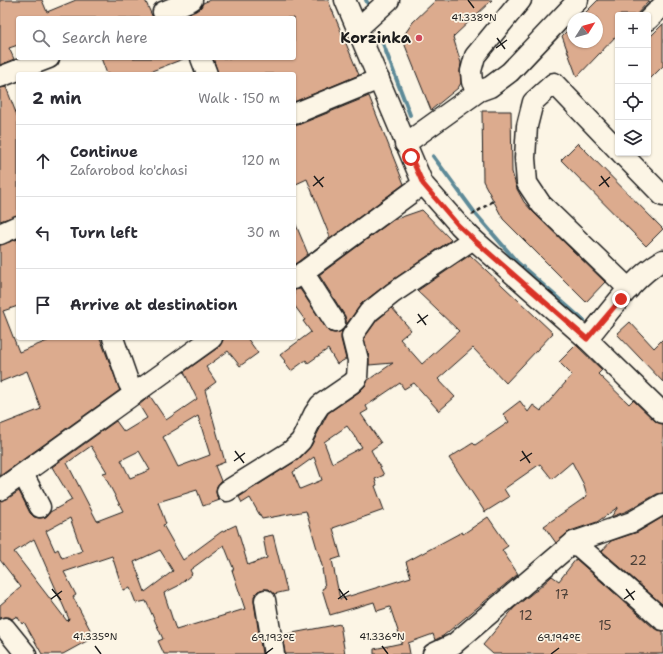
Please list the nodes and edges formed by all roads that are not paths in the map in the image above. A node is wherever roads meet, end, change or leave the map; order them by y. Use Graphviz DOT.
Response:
graph roads {
  1 [pos="192,0"];
  2 [pos="345,0"];
  3 [pos="389,0"];
  4 [pos="521,0"];
  5 [pos="578,0"];
  6 [pos="663,5"];
  7 [pos="163,12"];
  8 [pos="651,17"];
  9 [pos="358,29"];
  10 [pos="44,60"];
  11 [pos="202,60"];
  12 [pos="206,72"];
  13 [pos="0,78"];
  14 [pos="379,79"];
  15 [pos="479,91"];
  16 [pos="296,113"];
  17 [pos="405,144"];
  18 [pos="615,147"];
  19 [pos="624,156"];
  20 [pos="423,184"];
  21 [pos="663,196"];
  22 [pos="16,227"];
  23 [pos="0,234"];
  24 [pos="473,239"];
  25 [pos="663,260"];
  26 [pos="299,276"];
  27 [pos="629,289"];
  28 [pos="335,322"];
  29 [pos="587,339"];
  30 [pos="114,340"];
  31 [pos="209,340"];
  32 [pos="129,384"];
  33 [pos="663,413"];
  34 [pos="23,474"];
  35 [pos="0,490"];
  36 [pos="227,491"];
  37 [pos="663,504"];
  38 [pos="40,507"];
  39 [pos="574,542"];
  40 [pos="265,600"];
  41 [pos="663,620"];
  42 [pos="5,628"];
  43 [pos="460,649"];
  44 [pos="26,654"];
  45 [pos="274,654"];
  46 [pos="433,654"];
  1 -- 7 [label="street"];
  2 -- 9 [label="street"];
  3 -- 9 [label="street"];
  4 -- 15 [label="street"];
  5 -- 15 [label="street"];
  6 -- 8 [label="street"];
  9 -- 14 [label="street"];
  10 -- 13 [label="street"];
  11 -- 12 [label="street"];
  14 -- 16 [label="street"];
  14 -- 17 [label="street"];
  15 -- 17 [label="street"];
  17 -- 20 [label="street"];
  18 -- 27 [label="street"];
  19 -- 21 [label="street"];
  20 -- 24 [label="street"];
  20 -- 26 [label="street"];
  22 -- 23 [label="street"];
  24 -- 29 [label="street"];
  24 -- 36 [label="street"];
  25 -- 27 [label="street"];
  26 -- 28 [label="street"];
  27 -- 29 [label="street"];
  29 -- 33 [label="street"];
  30 -- 32 [label="street"];
  31 -- 34 [label="street"];
  34 -- 35 [label="street"];
  34 -- 38 [label="street"];
  37 -- 39 [label="street"];
  39 -- 41 [label="street"];
  39 -- 43 [label="street"];
  40 -- 45 [label="street"];
  42 -- 44 [label="street"];
  43 -- 46 [label="street"];
}
